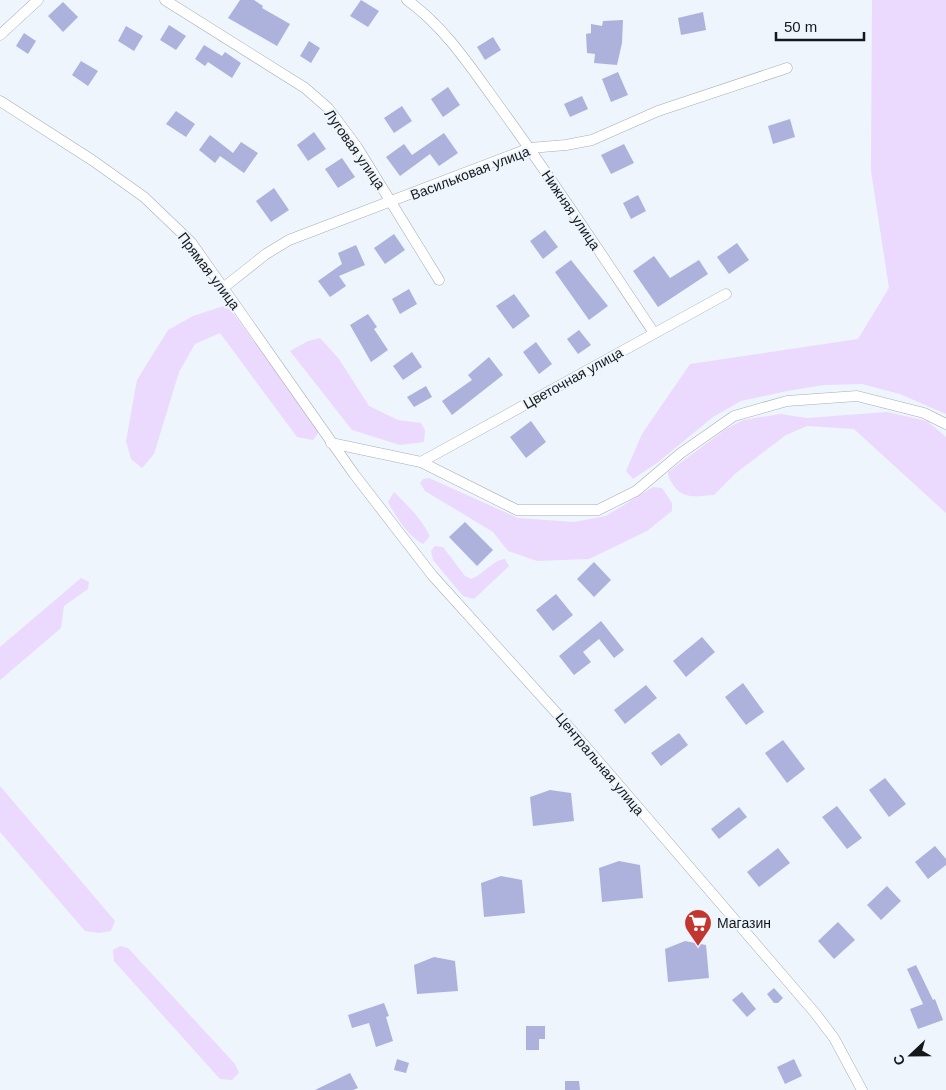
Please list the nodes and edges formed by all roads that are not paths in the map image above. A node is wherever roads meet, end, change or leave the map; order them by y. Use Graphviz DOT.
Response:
graph roads {
  1 [pos="38,0"];
  2 [pos="165,0"];
  3 [pos="407,0"];
  4 [pos="0,35"];
  5 [pos="787,68"];
  6 [pos="0,101"];
  7 [pos="530,148"];
  8 [pos="392,202"];
  9 [pos="439,280"];
  10 [pos="223,288"];
  11 [pos="726,294"];
  12 [pos="654,333"];
  13 [pos="943,423"];
  14 [pos="331,443"];
  15 [pos="421,462"];
  16 [pos="862,1090"];
  1 -- 4 [label="street"];
  2 -- 8 [label="street, Луговая улица"];
  3 -- 7 [label="street, Нижняя улица"];
  5 -- 7 [label="street, Васильковая улица"];
  6 -- 10 [label="street, Прямая улица"];
  7 -- 8 [label="street, Васильковая улица"];
  7 -- 12 [label="street, Нижняя улица"];
  8 -- 9 [label="street, Луговая улица"];
  8 -- 10 [label="street, Васильковая улица"];
  10 -- 14 [label="street, Прямая улица"];
  11 -- 12 [label="street, Цветочная улица"];
  12 -- 15 [label="street, Цветочная улица"];
  13 -- 15 [label="street"];
  14 -- 15 [label="street"];
  14 -- 16 [label="street, Центральная улица"];
}
